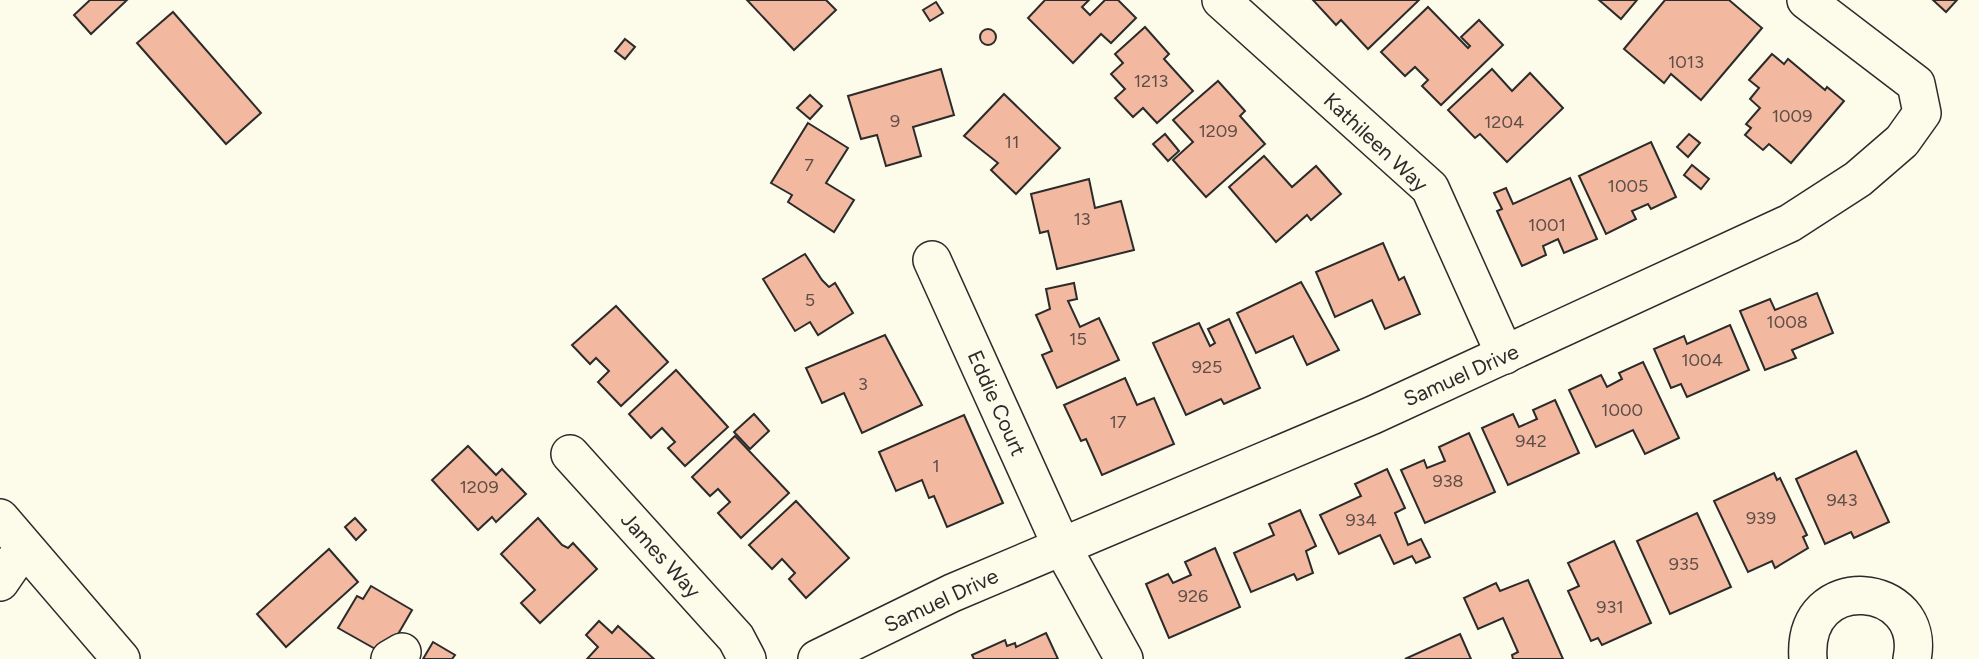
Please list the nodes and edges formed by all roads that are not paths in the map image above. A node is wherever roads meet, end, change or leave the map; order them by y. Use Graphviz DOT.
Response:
graph roads {
  1 [pos="1221,0"];
  2 [pos="1805,0"];
  3 [pos="932,260"];
  4 [pos="1505,355"];
  5 [pos="570,454"];
  6 [pos="0,518"];
  7 [pos="1061,545"];
  8 [pos="24,547"];
  9 [pos="0,582"];
  10 [pos="121,659"];
  11 [pos="747,659"];
  12 [pos="817,659"];
  13 [pos="1124,659"];
  14 [pos="1806,659"];
  15 [pos="1912,659"];
  1 -- 4 [label="street, Kathileen Way"];
  2 -- 4 [label="street, Samuel Drive"];
  3 -- 7 [label="street, Eddie Court"];
  4 -- 7 [label="street, Samuel Drive"];
  5 -- 11 [label="street, James Way"];
  6 -- 8 [label="street"];
  7 -- 12 [label="street, Samuel Drive"];
  7 -- 13 [label="street, Eddie Court"];
  8 -- 9 [label="street"];
  8 -- 10 [label="street"];
  14 -- 15 [label="street"];
}
